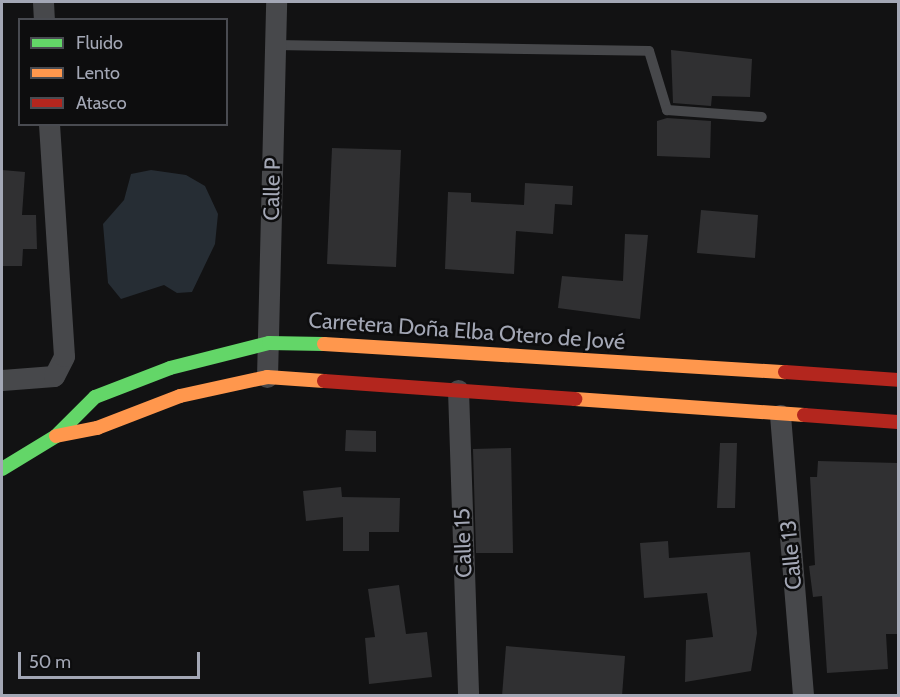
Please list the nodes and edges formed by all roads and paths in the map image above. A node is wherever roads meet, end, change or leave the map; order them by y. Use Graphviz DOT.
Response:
graph roads {
  1 [pos="43,2"];
  2 [pos="276,2"];
  3 [pos="44,18"];
  4 [pos="275,45"];
  5 [pos="762,117"];
  6 [pos="49,126"];
  7 [pos="269,343"];
  8 [pos="267,377"];
  9 [pos="2,380"];
  10 [pos="898,380"];
  11 [pos="458,390"];
  12 [pos="780,415"];
  13 [pos="898,422"];
  14 [pos="56,436"];
  15 [pos="2,469"];
  16 [pos="468,696"];
  17 [pos="803,696"];
  1 -- 3 [label="street"];
  2 -- 4 [label="street, Calle P"];
  4 -- 5 [label="lane"];
  4 -- 7 [label="street, Calle P"];
  6 -- 9 [label="street"];
  7 -- 8 [label="street, Calle P"];
  7 -- 10 [label="street, Carretera Doña Elba Otero de Jové"];
  7 -- 14 [label="street, Carretera Doña Elba Otero de Jové"];
  8 -- 11 [label="street, Carretera Doña Elba Otero de Jové"];
  8 -- 14 [label="street, Carretera Doña Elba Otero de Jové"];
  11 -- 12 [label="street, Carretera Doña Elba Otero de Jové"];
  11 -- 16 [label="street, Calle 15"];
  12 -- 13 [label="street, Carretera Doña Elba Otero de Jové"];
  12 -- 17 [label="street, Calle 13"];
  14 -- 15 [label="street, Carretera Doña Elba Otero de Jové"];
}
